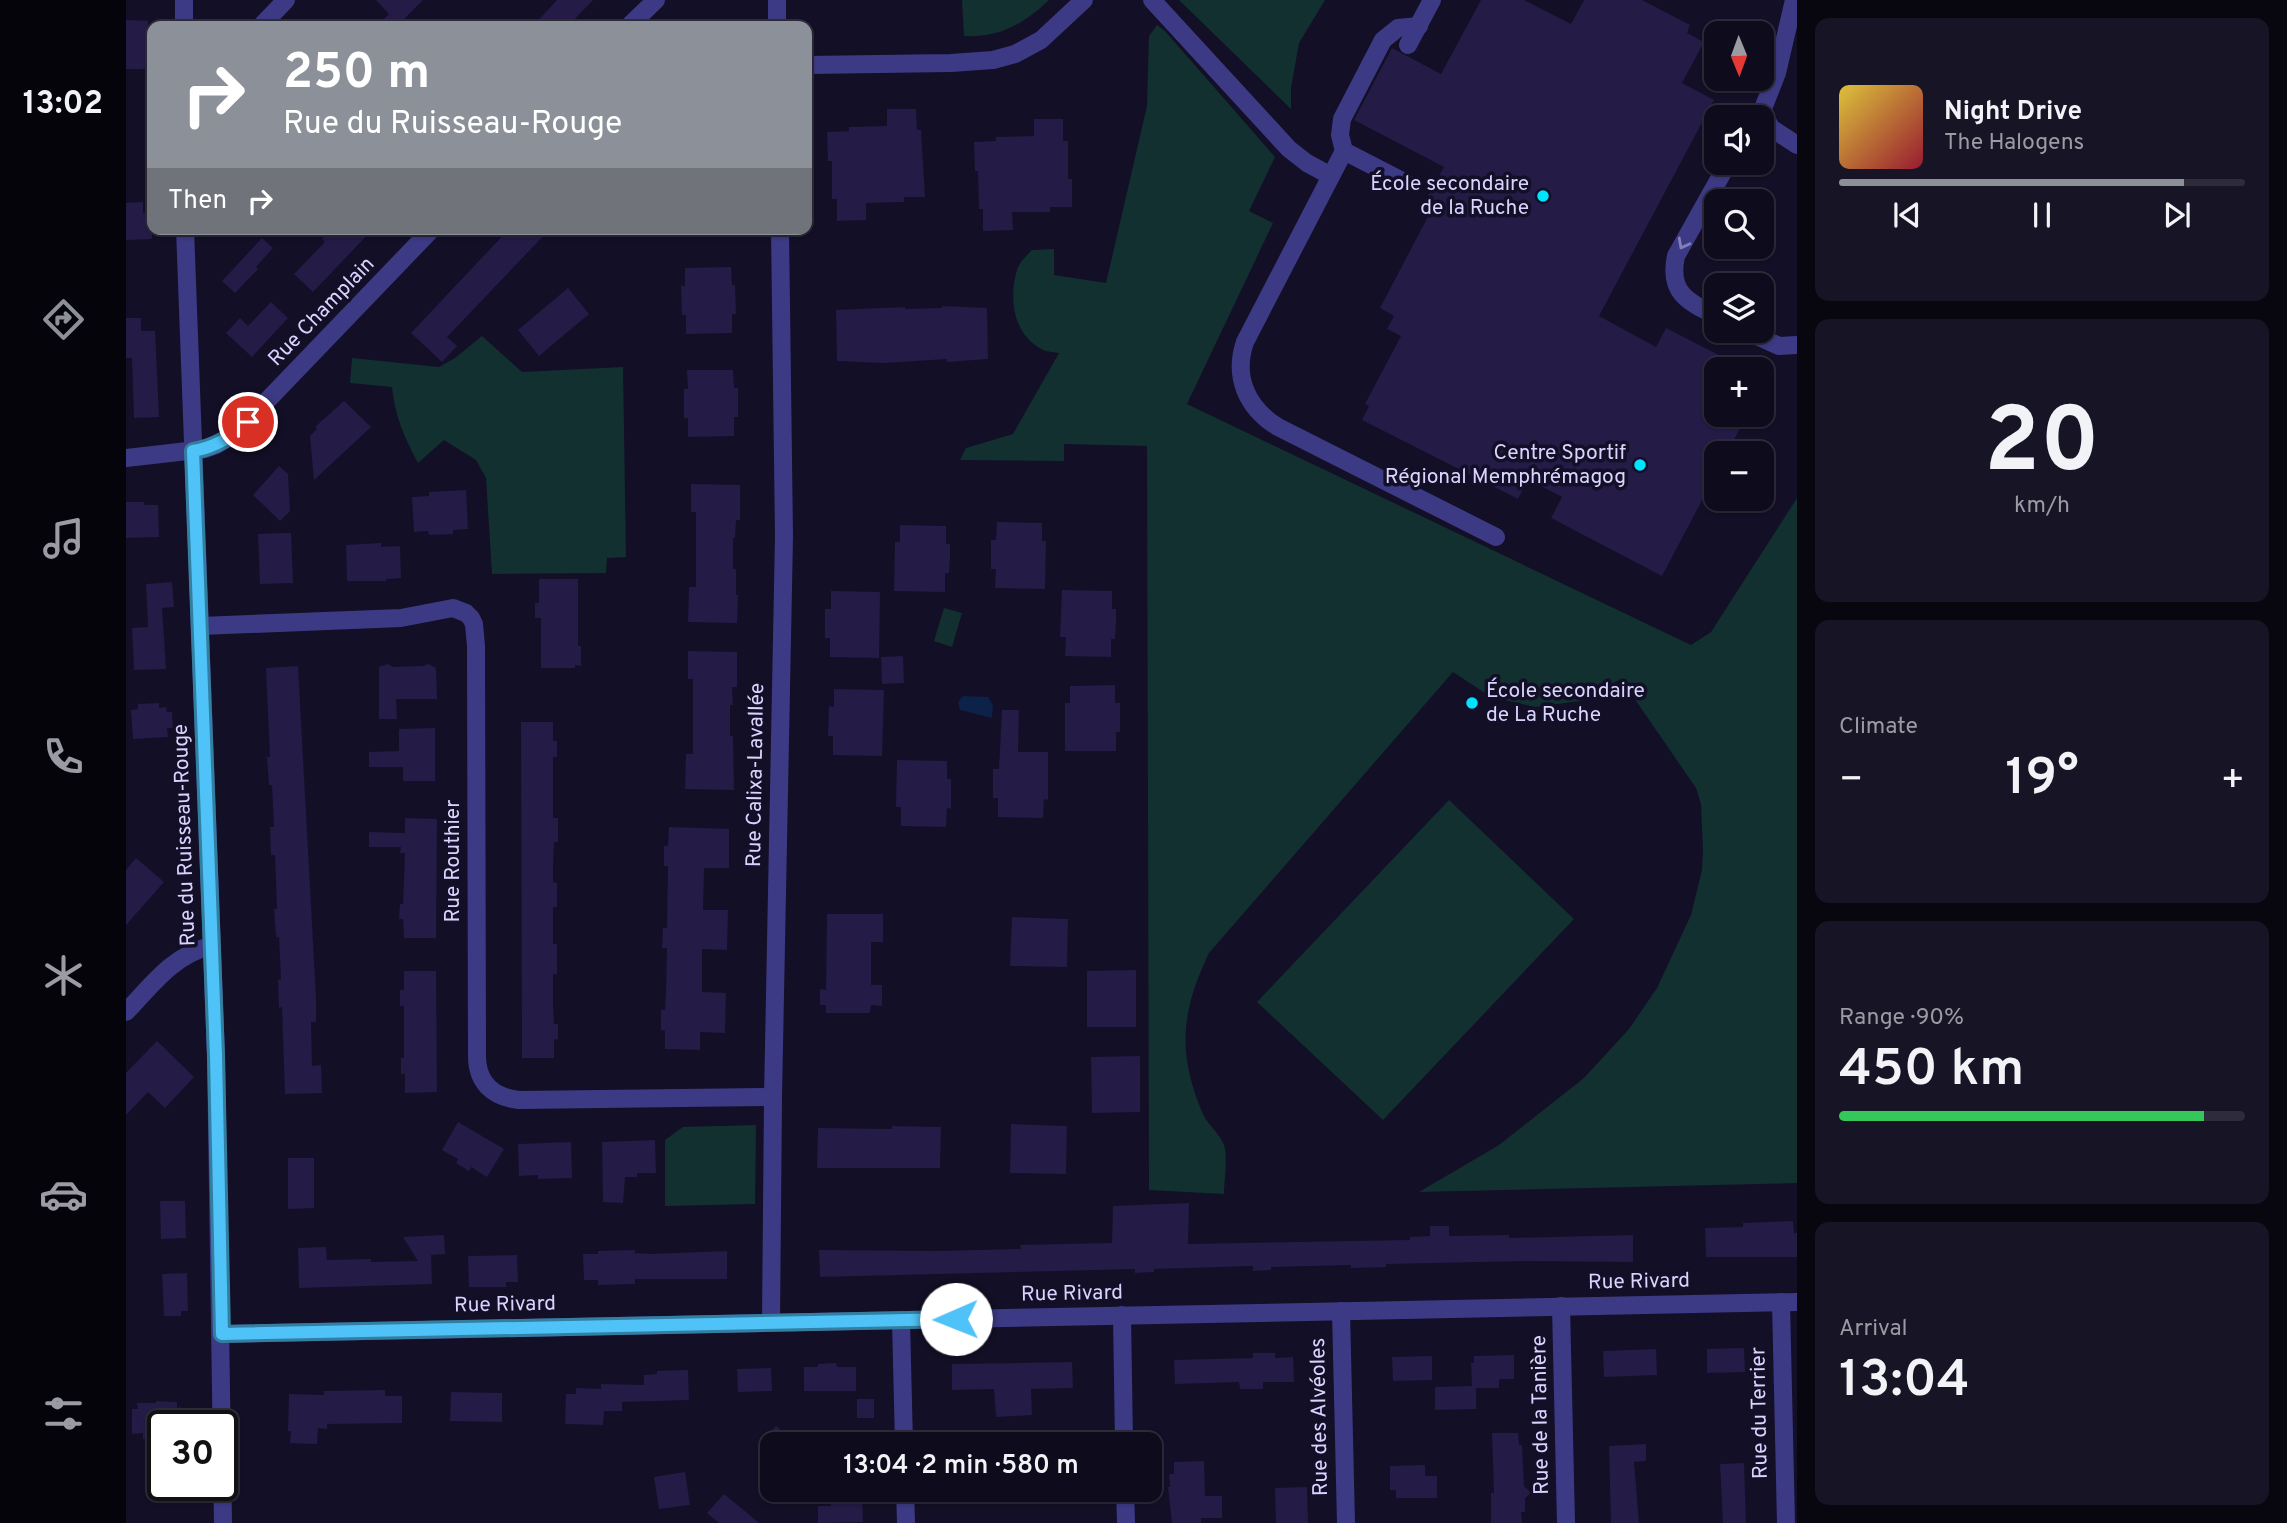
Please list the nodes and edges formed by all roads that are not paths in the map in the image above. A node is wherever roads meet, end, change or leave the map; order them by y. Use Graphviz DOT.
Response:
graph roads {
  1 [pos="184,0"];
  2 [pos="286,0"];
  3 [pos="656,0"];
  4 [pos="777,0"];
  5 [pos="1084,0"];
  6 [pos="1152,0"];
  7 [pos="1433,0"];
  8 [pos="1794,0"];
  9 [pos="184,21"];
  10 [pos="266,21"];
  11 [pos="634,21"];
  12 [pos="777,21"];
  13 [pos="1419,26"];
  14 [pos="1408,46"];
  15 [pos="812,65"];
  16 [pos="1764,105"];
  17 [pos="1774,130"];
  18 [pos="1797,145"];
  19 [pos="1344,151"];
  20 [pos="1721,175"];
  21 [pos="1331,176"];
  22 [pos="1408,184"];
  23 [pos="186,235"];
  24 [pos="426,235"];
  25 [pos="780,235"];
  26 [pos="1704,309"];
  27 [pos="1772,343"];
  28 [pos="1797,345"];
  29 [pos="193,451"];
  30 [pos="126,458"];
  31 [pos="1496,537"];
  32 [pos="201,626"];
  33 [pos="211,946"];
  34 [pos="126,1012"];
  35 [pos="773,1097"];
  36 [pos="1789,1302"];
  37 [pos="1561,1306"];
  38 [pos="1341,1311"];
  39 [pos="1122,1315"];
  40 [pos="901,1320"];
  41 [pos="771,1322"];
  42 [pos="222,1334"];
  43 [pos="904,1432"];
  44 [pos="1124,1432"];
  45 [pos="905,1502"];
  46 [pos="1125,1502"];
  47 [pos="223,1523"];
  48 [pos="906,1523"];
  49 [pos="1126,1523"];
  50 [pos="1346,1523"];
  51 [pos="1566,1523"];
  52 [pos="1786,1523"];
  1 -- 9 [label="street"];
  2 -- 10 [label="street"];
  3 -- 11 [label="street"];
  4 -- 12 [label="street"];
  5 -- 15 [label="street"];
  6 -- 21 [label="street"];
  7 -- 13 [label="street"];
  8 -- 16 [label="street"];
  13 -- 14 [label="street"];
  13 -- 19 [label="street"];
  17 -- 18 [label="street"];
  19 -- 21 [label="street"];
  19 -- 22 [label="street"];
  20 -- 26 [label="street, one-way"];
  21 -- 31 [label="street"];
  23 -- 29 [label="street, Rue du Ruisseau-Rouge"];
  24 -- 29 [label="street, Rue Champlain"];
  25 -- 35 [label="street, Rue Calixa-Lavallée"];
  27 -- 28 [label="street"];
  29 -- 30 [label="street, Rue Champlain"];
  29 -- 32 [label="street, Rue du Ruisseau-Rouge"];
  32 -- 33 [label="street, Rue du Ruisseau-Rouge"];
  32 -- 35 [label="street, Rue Routhier"];
  33 -- 34 [label="street"];
  33 -- 42 [label="street, Rue du Ruisseau-Rouge"];
  35 -- 41 [label="street, Rue Calixa-Lavallée"];
  36 -- 37 [label="street, Rue Rivard"];
  36 -- 52 [label="street, Rue du Terrier"];
  37 -- 38 [label="street, Rue Rivard"];
  37 -- 51 [label="street, Rue de la Tanière"];
  38 -- 39 [label="street, Rue Rivard"];
  38 -- 50 [label="street, Rue des Alvéoles"];
  39 -- 40 [label="street, Rue Rivard"];
  39 -- 44 [label="street"];
  40 -- 41 [label="street, Rue Rivard"];
  40 -- 43 [label="street"];
  41 -- 42 [label="street, Rue Rivard"];
  42 -- 47 [label="street, Rue du Ruisseau-Rouge"];
  45 -- 48 [label="street"];
  46 -- 49 [label="street"];
}
